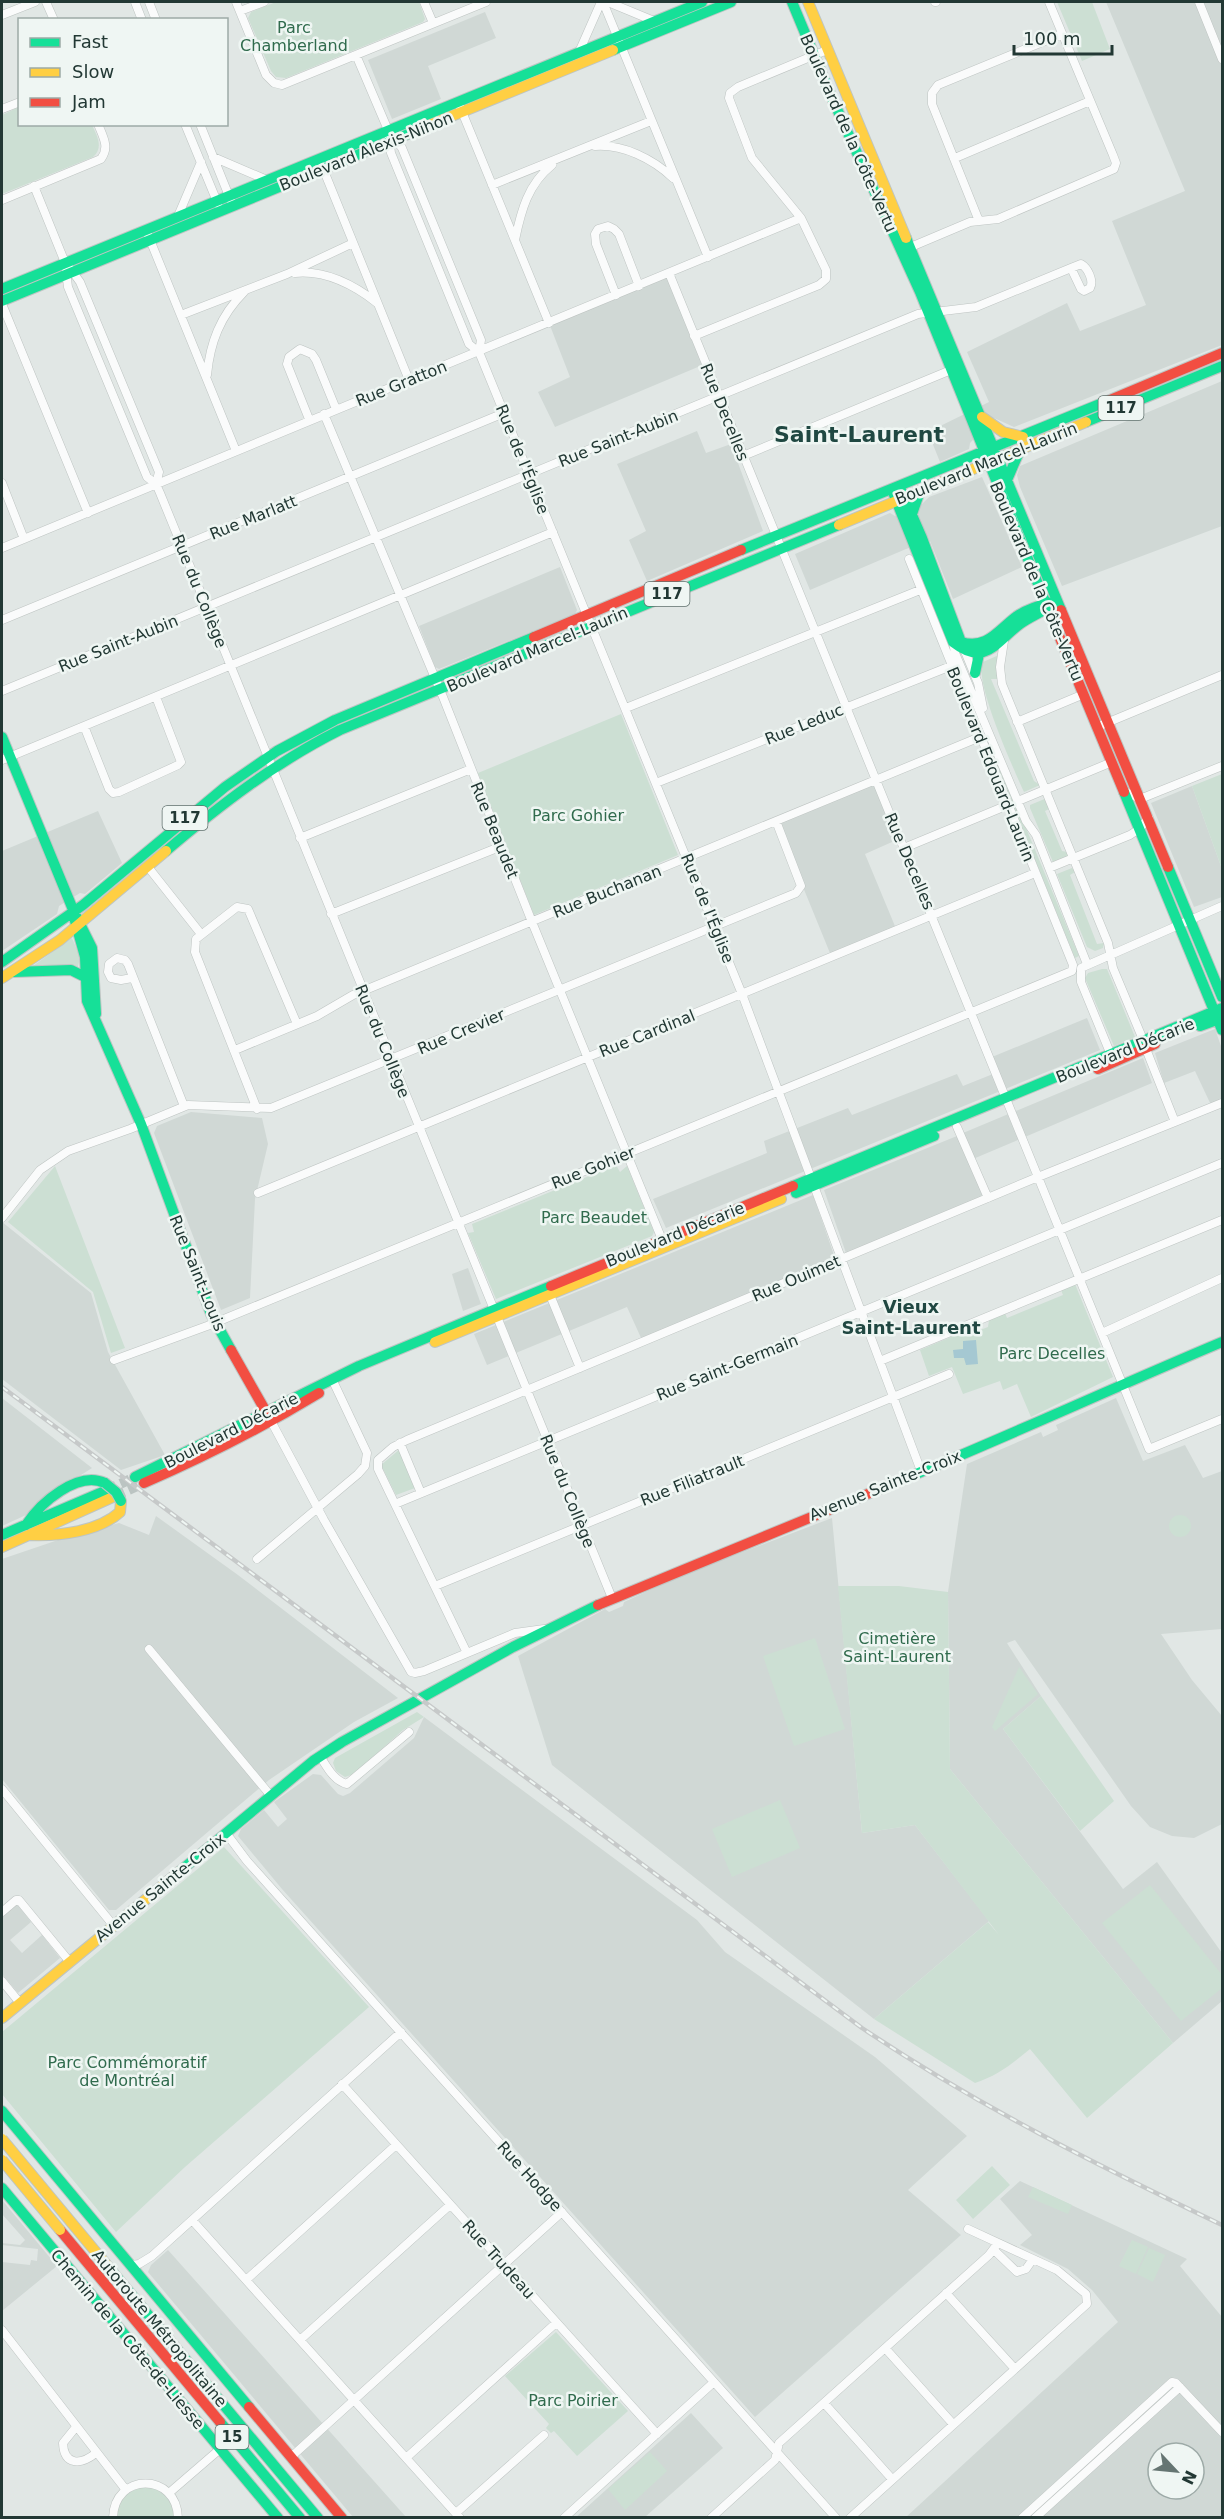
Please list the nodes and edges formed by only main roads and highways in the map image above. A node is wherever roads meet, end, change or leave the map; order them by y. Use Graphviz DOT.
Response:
graph roads {
  1 [pos="702,2"];
  2 [pos="731,2"];
  3 [pos="792,2"];
  4 [pos="808,2"];
  5 [pos="620,41"];
  6 [pos="460,107"];
  7 [pos="321,164"];
  8 [pos="231,201"];
  9 [pos="218,206"];
  10 [pos="148,235"];
  11 [pos="906,249"];
  12 [pos="68,269"];
  13 [pos="2,289"];
  14 [pos="2,303"];
  15 [pos="933,312"];
  16 [pos="1222,353"];
  17 [pos="1222,366"];
  18 [pos="982,417"];
  19 [pos="1023,437"];
  20 [pos="1020,450"];
  21 [pos="991,456"];
  22 [pos="1007,480"];
  23 [pos="920,491"];
  24 [pos="898,494"];
  25 [pos="912,514"];
  26 [pos="917,539"];
  27 [pos="1058,600"];
  28 [pos="1047,606"];
  29 [pos="590,620"];
  30 [pos="960,645"];
  31 [pos="979,654"];
  32 [pos="975,673"];
  33 [pos="2,737"];
  34 [pos="6,758"];
  35 [pos="74,912"];
  36 [pos="78,925"];
  37 [pos="2,962"];
  38 [pos="6,975"];
  39 [pos="85,977"];
  40 [pos="1222,997"];
  41 [pos="1219,1014"];
  42 [pos="96,1018"];
  43 [pos="1222,1030"];
  44 [pos="1145,1045"];
  45 [pos="1008,1102"];
  46 [pos="814,1182"];
  47 [pos="663,1243"];
  48 [pos="495,1313"];
  49 [pos="1222,1342"];
  50 [pos="269,1416"];
  51 [pos="139,1480"];
  52 [pos="114,1496"];
  53 [pos="28,1530"];
  54 [pos="2,1535"];
  55 [pos="2,1547"];
  56 [pos="2,2018"];
  57 [pos="2,2113"];
  58 [pos="13,2125"];
  59 [pos="2,2137"];
  60 [pos="2,2160"];
  61 [pos="45,2164"];
  62 [pos="4,2191"];
  63 [pos="278,2517"];
  64 [pos="300,2517"];
  65 [pos="318,2517"];
  66 [pos="342,2517"];
  1 -- 5 [label="main road, Boulevard Alexis-Nihon"];
  2 -- 5 [label="main road, Boulevard Alexis-Nihon"];
  3 -- 11 [label="main road, Boulevard de la Côte-Vertu"];
  4 -- 11 [label="main road, Boulevard de la Côte-Vertu"];
  5 -- 6 [label="main road, Boulevard Alexis-Nihon"];
  5 -- 6 [label="main road, Boulevard Alexis-Nihon"];
  6 -- 7 [label="main road, Boulevard Alexis-Nihon"];
  7 -- 8 [label="main road, Boulevard Alexis-Nihon"];
  7 -- 8 [label="main road, Boulevard Alexis-Nihon"];
  8 -- 9 [label="main road, Boulevard Alexis-Nihon"];
  9 -- 10 [label="main road, Boulevard Alexis-Nihon"];
  9 -- 10 [label="main road, Boulevard Alexis-Nihon"];
  10 -- 12 [label="main road, Boulevard Alexis-Nihon"];
  11 -- 15 [label="main road, Boulevard de la Côte-Vertu"];
  12 -- 13 [label="main road, Boulevard Alexis-Nihon"];
  12 -- 14 [label="main road, Boulevard Alexis-Nihon"];
  15 -- 18 [label="main road, Boulevard de la Côte-Vertu"];
  15 -- 21 [label="main road, Boulevard de la Côte-Vertu"];
  16 -- 19 [label="main road, Boulevard Marcel-Laurin / 117"];
  17 -- 20 [label="main road, Boulevard Marcel-Laurin / 117"];
  18 -- 19 [label="main road"];
  18 -- 21 [label="main road, Boulevard de la Côte-Vertu"];
  19 -- 21 [label="main road, Boulevard Marcel-Laurin / 117"];
  20 -- 21 [label="main road, Boulevard Marcel-Laurin / 117"];
  20 -- 22 [label="main road"];
  21 -- 22 [label="main road, Boulevard de la Côte-Vertu"];
  21 -- 23 [label="main road, Boulevard Marcel-Laurin / 117"];
  21 -- 24 [label="main road, Boulevard Marcel-Laurin / 117"];
  21 -- 28 [label="main road, Boulevard de la Côte-Vertu"];
  22 -- 27 [label="main road, Boulevard de la Côte-Vertu"];
  23 -- 24 [label="main road, Boulevard Marcel-Laurin / 117"];
  23 -- 25 [label="main road"];
  24 -- 25 [label="main road, Boulevard Edouard-Laurin"];
  24 -- 26 [label="main road, Boulevard Edouard-Laurin"];
  24 -- 29 [label="main road, Boulevard Marcel-Laurin / 117"];
  24 -- 29 [label="main road, Boulevard Marcel-Laurin / 117"];
  25 -- 26 [label="main road, Boulevard Edouard-Laurin"];
  26 -- 30 [label="main road, Boulevard Edouard-Laurin"];
  27 -- 28 [label="main road"];
  27 -- 40 [label="main road, Boulevard de la Côte-Vertu"];
  28 -- 30 [label="main road"];
  28 -- 31 [label="main road"];
  28 -- 41 [label="main road, Boulevard de la Côte-Vertu"];
  29 -- 35 [label="main road, Boulevard Marcel-Laurin / 117"];
  29 -- 36 [label="main road, Boulevard Marcel-Laurin / 117"];
  30 -- 31 [label="main road"];
  31 -- 32 [label="main road"];
  33 -- 34 [label="main road, Rue Saint-Louis"];
  34 -- 35 [label="main road, Rue Saint-Louis"];
  35 -- 36 [label="main road, Rue Saint-Louis"];
  35 -- 37 [label="main road, Boulevard Marcel-Laurin / 117"];
  36 -- 38 [label="main road, Boulevard Marcel-Laurin / 117"];
  36 -- 39 [label="main road, Rue Saint-Louis"];
  36 -- 42 [label="main road, Rue Saint-Louis"];
  38 -- 39 [label="main road"];
  39 -- 42 [label="main road, Rue Saint-Louis"];
  41 -- 43 [label="main road, Boulevard de la Côte-Vertu"];
  41 -- 44 [label="main road, Boulevard Décarie"];
  42 -- 50 [label="main road, Rue Saint-Louis"];
  44 -- 45 [label="main road, Boulevard Décarie"];
  44 -- 45 [label="main road, Boulevard Décarie"];
  45 -- 46 [label="main road, Boulevard Décarie"];
  45 -- 46 [label="main road, Boulevard Décarie"];
  46 -- 47 [label="main road, Boulevard Décarie"];
  47 -- 48 [label="main road, Boulevard Décarie"];
  47 -- 48 [label="main road, Boulevard Décarie"];
  48 -- 50 [label="main road, Boulevard Décarie"];
  49 -- 56 [label="main road, Avenue Sainte-Croix"];
  50 -- 51 [label="main road, Boulevard Décarie"];
  52 -- 53 [label="main road"];
  52 -- 53 [label="main road"];
  52 -- 53 [label="main road, bridge"];
  53 -- 54 [label="main road"];
  53 -- 55 [label="main road"];
  57 -- 58 [label="main road"];
  58 -- 59 [label="main road"];
  58 -- 61 [label="main road"];
  59 -- 65 [label="main road, Autoroute Métropolitaine / 15, bridge"];
  60 -- 64 [label="main road, Autoroute Métropolitaine / 15, bridge"];
  61 -- 62 [label="main road"];
  61 -- 66 [label="main road"];
  62 -- 63 [label="main road, Chemin de la Côte-de-Liesse"];
}
